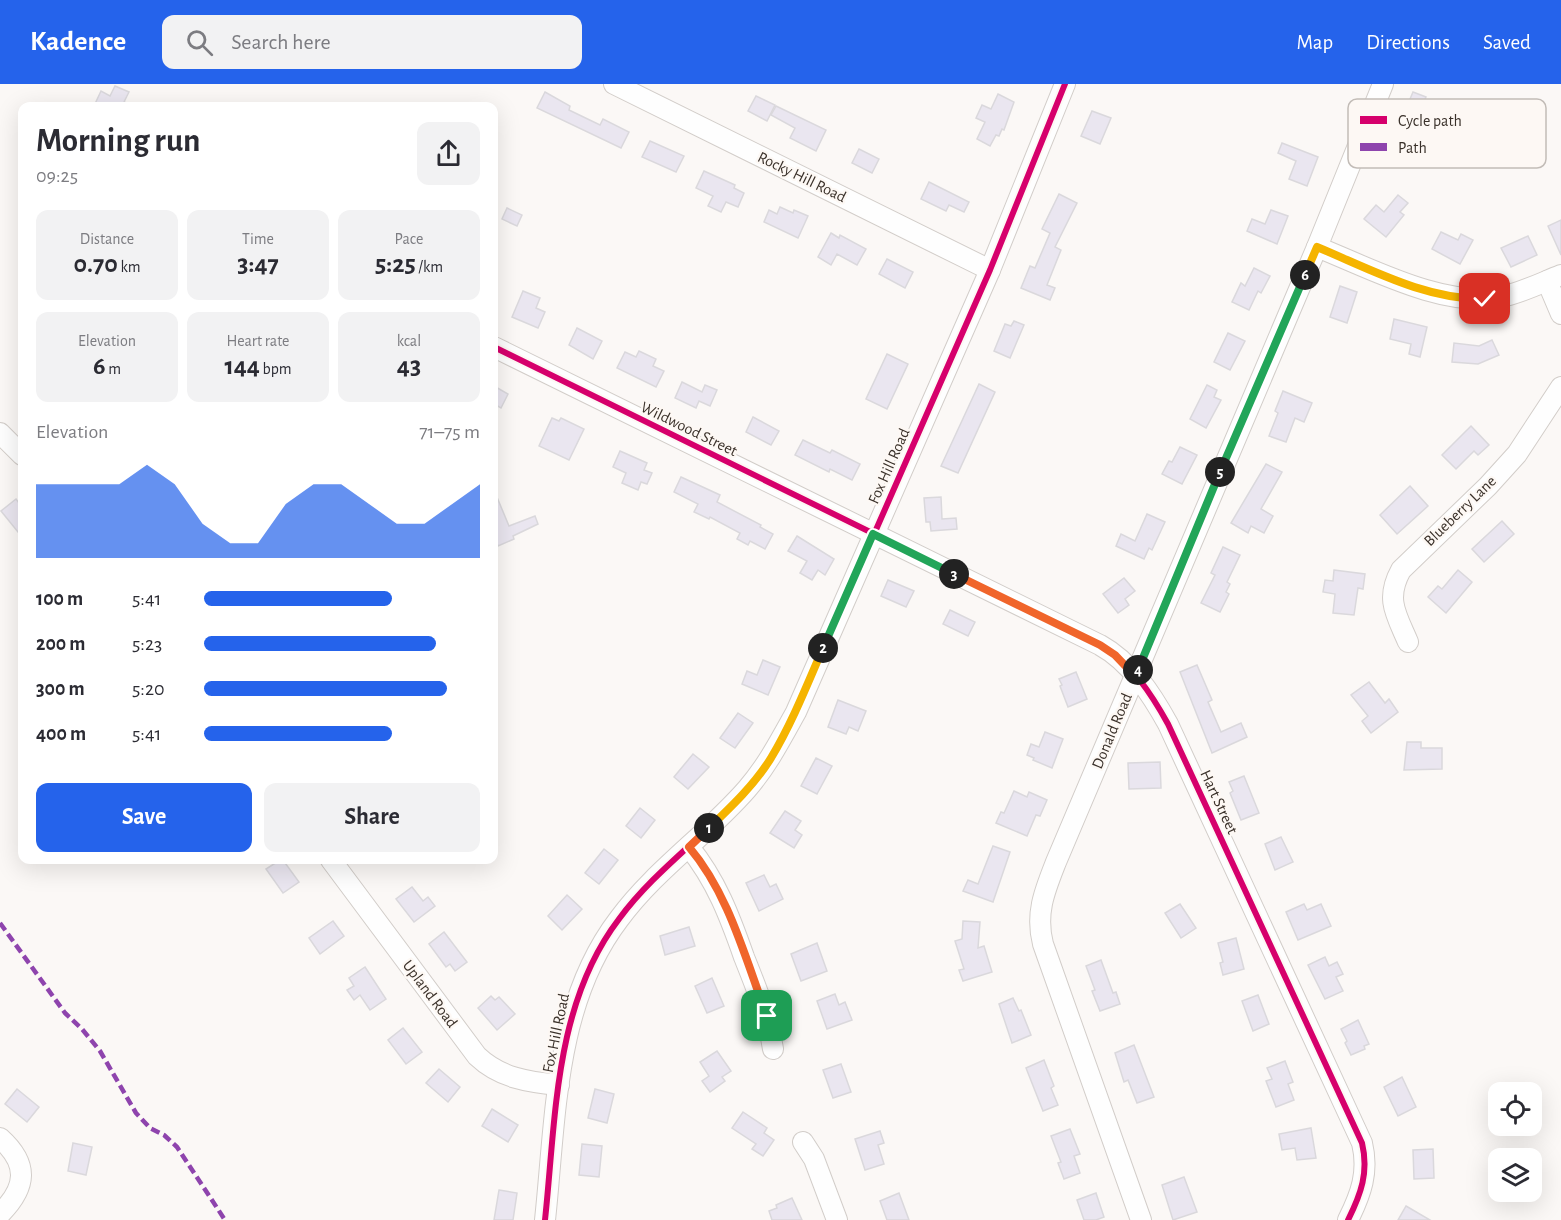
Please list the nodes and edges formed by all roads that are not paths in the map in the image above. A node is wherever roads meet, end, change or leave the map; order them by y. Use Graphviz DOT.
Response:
graph roads {
  1 [pos="614,84"];
  2 [pos="1065,84"];
  3 [pos="1383,84"];
  4 [pos="1377,99"];
  5 [pos="1349,168"];
  6 [pos="1317,247"];
  7 [pos="990,270"];
  8 [pos="1554,278"];
  9 [pos="1561,314"];
  10 [pos="498,349"];
  11 [pos="1561,387"];
  12 [pos="0,433"];
  13 [pos="18,451"];
  14 [pos="873,534"];
  15 [pos="1408,642"];
  16 [pos="1135,676"];
  17 [pos="689,847"];
  18 [pos="334,864"];
  19 [pos="773,1048"];
  20 [pos="559,1085"];
  21 [pos="0,1138"];
  22 [pos="803,1142"];
  23 [pos="0,1214"];
  24 [pos="545,1220"];
  25 [pos="837,1220"];
  26 [pos="1141,1220"];
  27 [pos="1348,1220"];
  1 -- 7 [label="street, Rocky Hill Road"];
  2 -- 7 [label="street, Fox Hill Road"];
  3 -- 4 [label="street, Donald Road"];
  5 -- 6 [label="street, Donald Road"];
  6 -- 8 [label="street"];
  6 -- 16 [label="street, Donald Road"];
  7 -- 14 [label="street, Fox Hill Road"];
  8 -- 9 [label="street"];
  10 -- 14 [label="street, Wildwood Street"];
  11 -- 15 [label="street, Blueberry Lane"];
  12 -- 13 [label="street"];
  14 -- 16 [label="street, Hart Street"];
  14 -- 17 [label="street, Fox Hill Road"];
  16 -- 26 [label="street, Donald Road"];
  16 -- 27 [label="street, Hart Street"];
  17 -- 19 [label="street"];
  17 -- 20 [label="street, Fox Hill Road"];
  18 -- 20 [label="street, Upland Road"];
  20 -- 24 [label="street, Fox Hill Road"];
  21 -- 23 [label="street"];
  22 -- 25 [label="street"];
}
